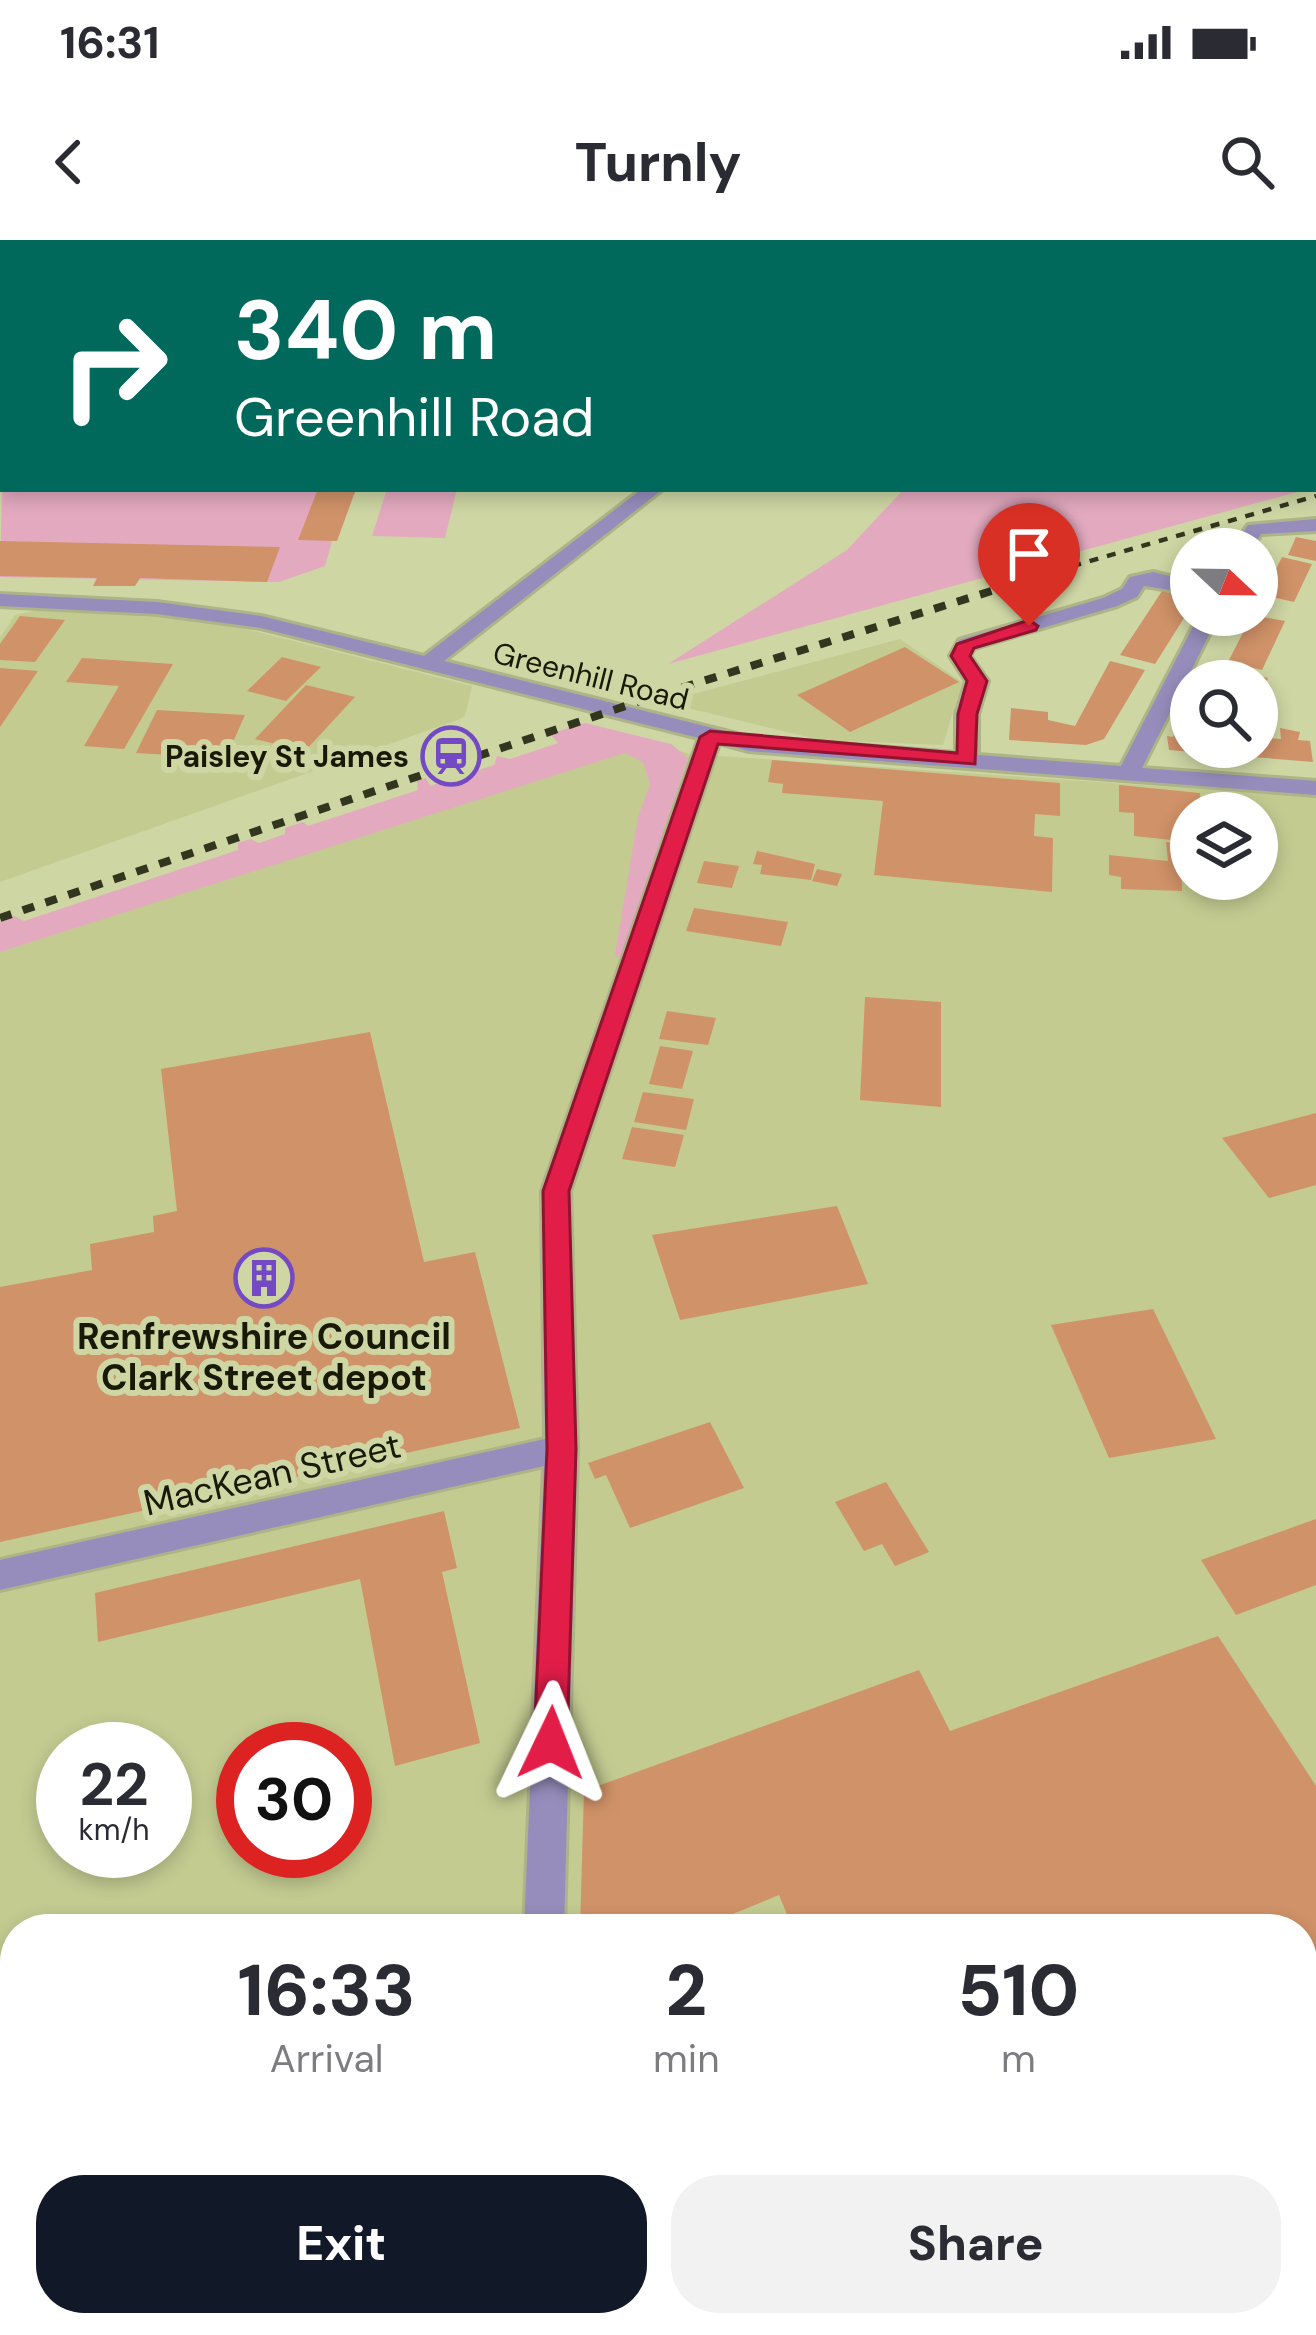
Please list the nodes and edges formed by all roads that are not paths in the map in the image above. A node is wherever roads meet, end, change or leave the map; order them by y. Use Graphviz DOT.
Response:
graph roads {
  1 [pos="650,492"];
  2 [pos="1316,525"];
  3 [pos="1271,528"];
  4 [pos="1170,582"];
  5 [pos="4,604"];
  6 [pos="1198,636"];
  7 [pos="426,665"];
  8 [pos="710,737"];
  9 [pos="968,760"];
  10 [pos="1127,776"];
  11 [pos="1316,788"];
  12 [pos="561,1449"];
  13 [pos="0,1575"];
  14 [pos="545,1914"];
  1 -- 7 [label="street"];
  2 -- 3 [label="street"];
  4 -- 9 [label="street"];
  5 -- 7 [label="street, Greenhill Road"];
  6 -- 10 [label="street"];
  7 -- 8 [label="street, Greenhill Road"];
  8 -- 9 [label="street, Greenhill Road"];
  8 -- 12 [label="street"];
  9 -- 10 [label="street, Greenhill Road"];
  10 -- 11 [label="street, Greenhill Road"];
  12 -- 13 [label="street, MacKean Street"];
  12 -- 14 [label="street"];
}
